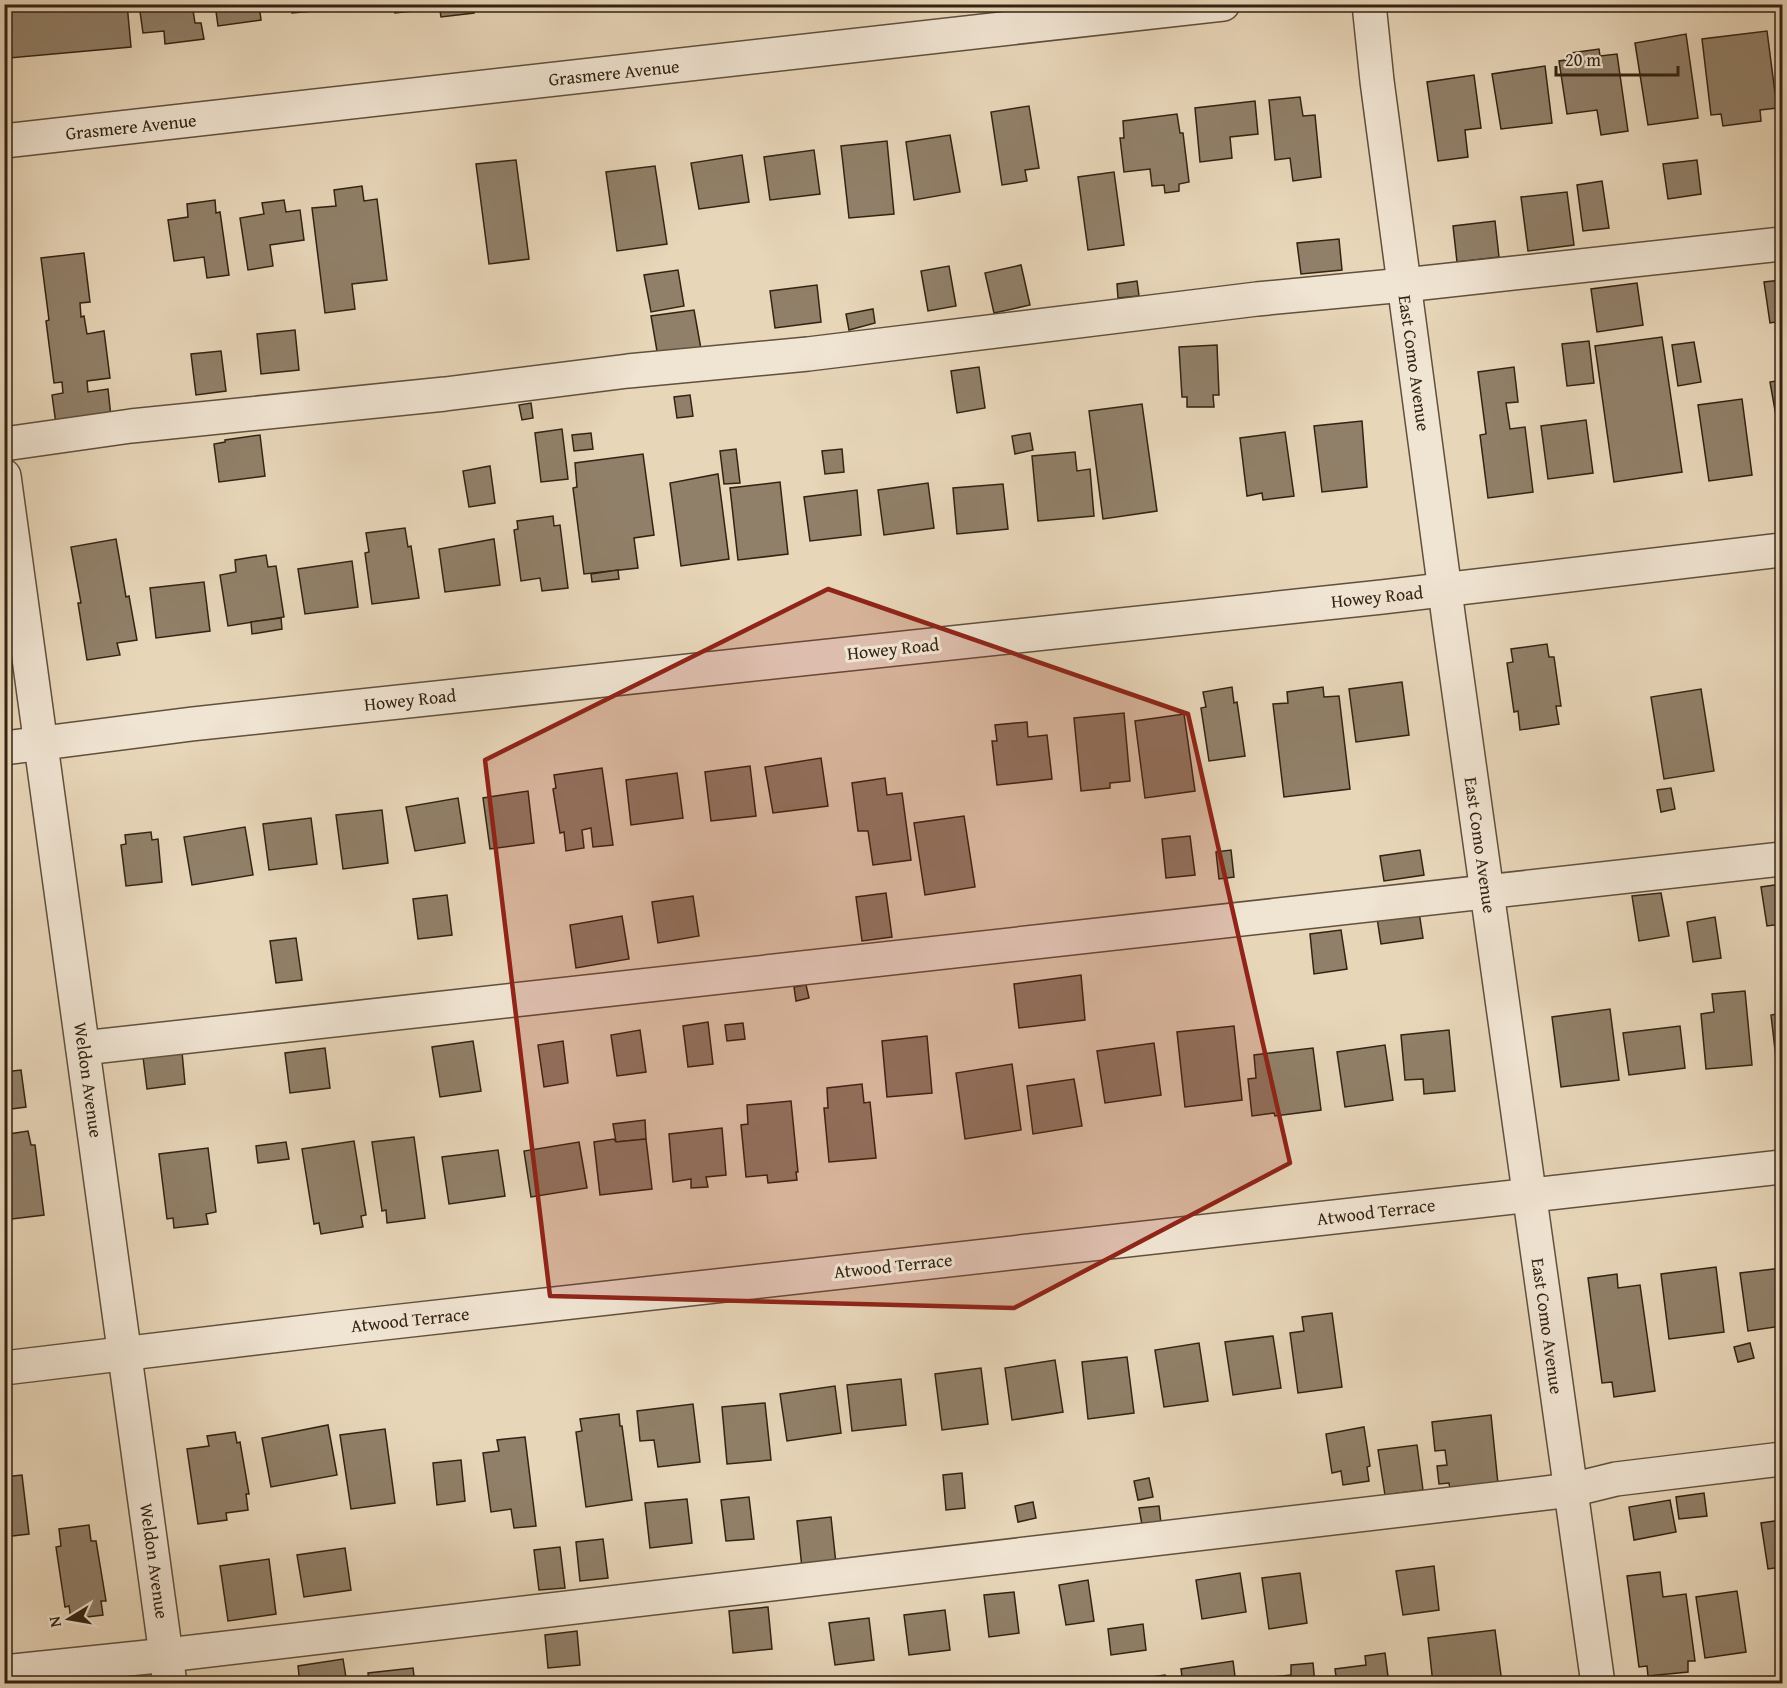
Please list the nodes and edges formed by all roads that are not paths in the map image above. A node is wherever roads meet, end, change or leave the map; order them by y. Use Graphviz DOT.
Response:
graph roads {
  1 [pos="1223,4"];
  2 [pos="1370,4"];
  3 [pos="4,141"];
  4 [pos="1782,244"];
  5 [pos="1404,285"];
  6 [pos="4,444"];
  7 [pos="4,476"];
  8 [pos="1782,550"];
  9 [pos="1445,590"];
  10 [pos="41,744"];
  11 [pos="4,748"];
  12 [pos="1782,858"];
  13 [pos="1486,892"];
  14 [pos="83,1048"];
  15 [pos="1782,1167"];
  16 [pos="1529,1194"];
  17 [pos="125,1354"];
  18 [pos="4,1368"];
  19 [pos="1782,1459"];
  20 [pos="1571,1490"];
  21 [pos="169,1669"];
  22 [pos="4,1672"];
  23 [pos="1598,1683"];
  1 -- 3 [label="street, Grasmere Avenue"];
  2 -- 5 [label="street, East Como Avenue"];
  4 -- 5 [label="street"];
  5 -- 6 [label="street"];
  5 -- 9 [label="street, East Como Avenue"];
  7 -- 10 [label="street, Weldon Avenue"];
  8 -- 9 [label="street, Howey Road"];
  9 -- 10 [label="street, Howey Road"];
  9 -- 13 [label="street, East Como Avenue"];
  10 -- 11 [label="street, Howey Road"];
  10 -- 14 [label="street, Weldon Avenue"];
  12 -- 13 [label="street"];
  13 -- 14 [label="street"];
  13 -- 16 [label="street, East Como Avenue"];
  14 -- 17 [label="street, Weldon Avenue"];
  15 -- 16 [label="street, Atwood Terrace"];
  16 -- 17 [label="street, Atwood Terrace"];
  16 -- 20 [label="street, East Como Avenue"];
  17 -- 18 [label="street, Atwood Terrace"];
  17 -- 21 [label="street, Weldon Avenue"];
  19 -- 20 [label="street"];
  20 -- 21 [label="street"];
  20 -- 23 [label="street, East Como Avenue"];
  21 -- 22 [label="street"];
}
